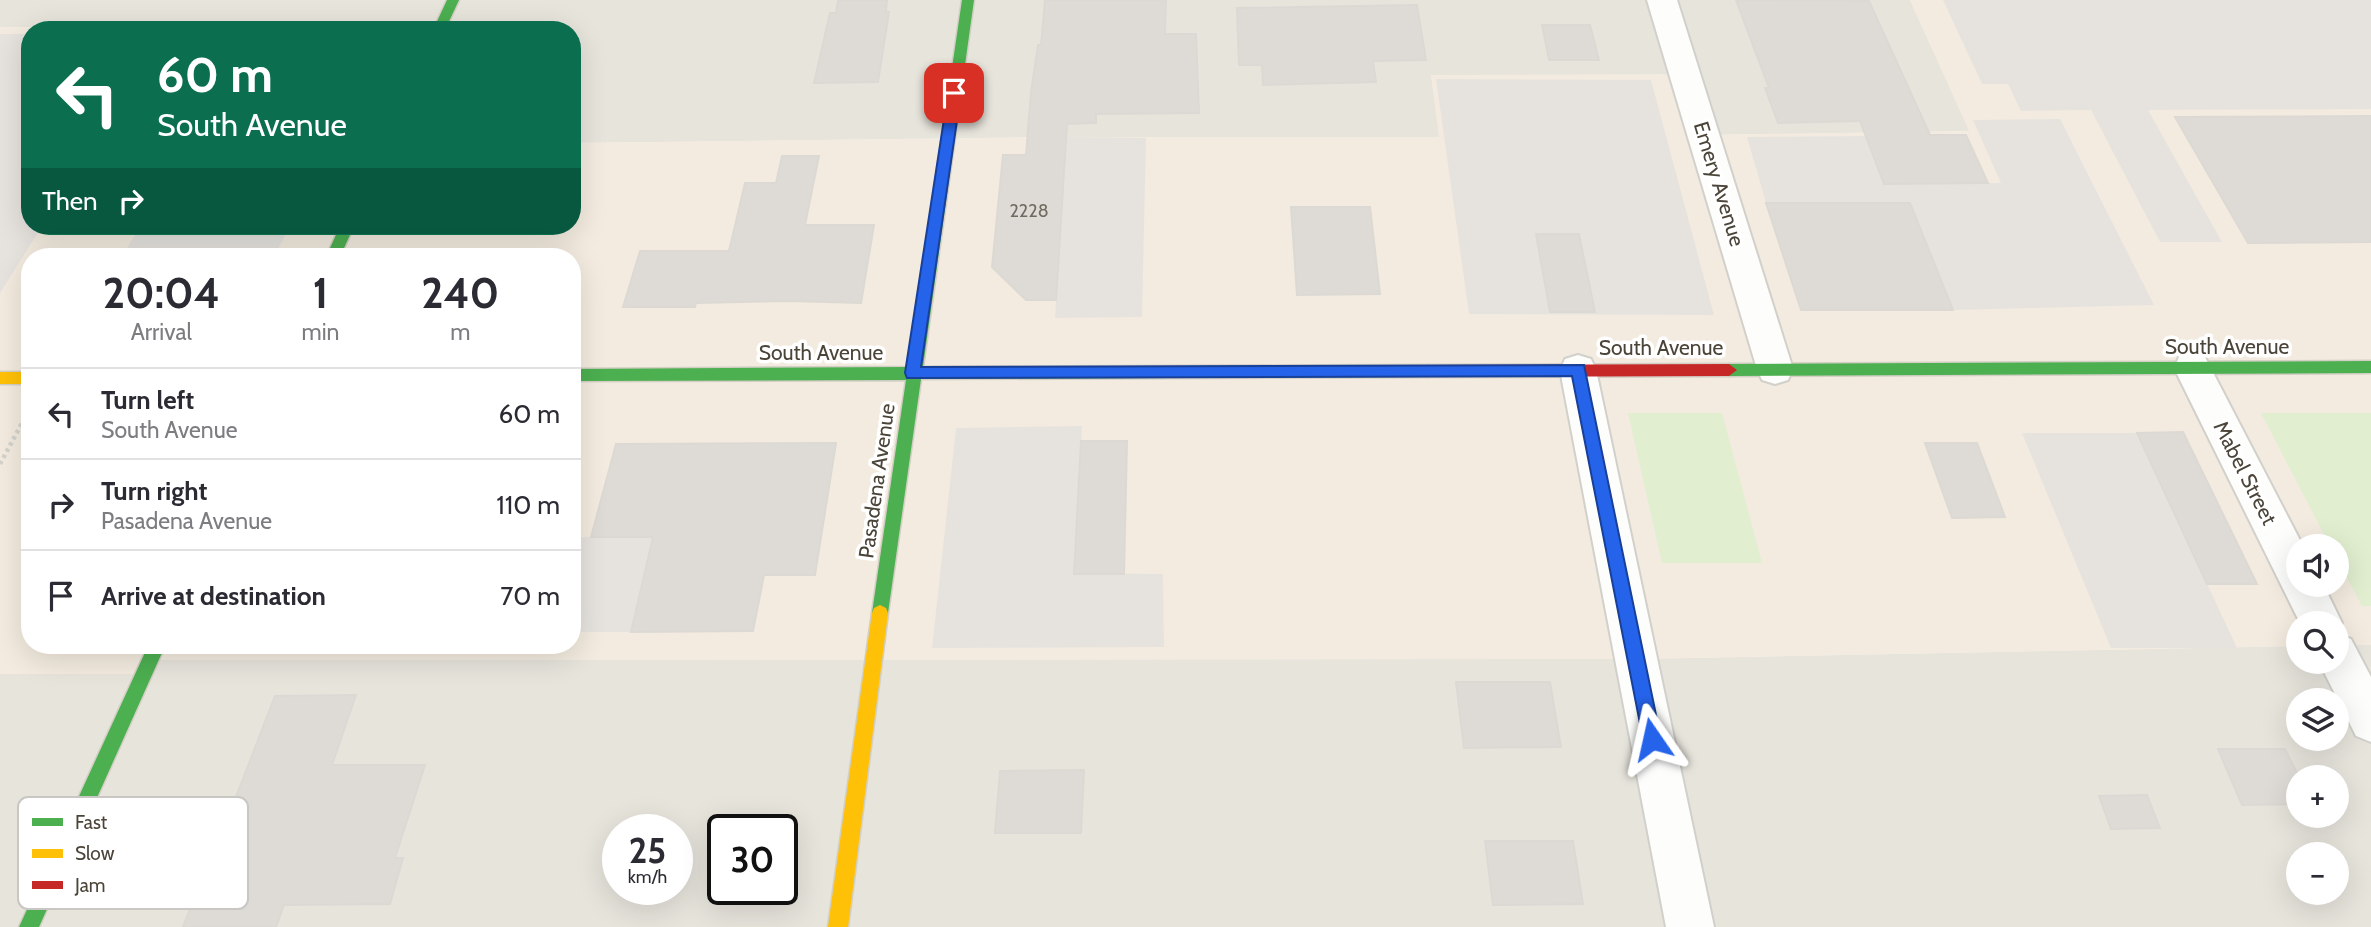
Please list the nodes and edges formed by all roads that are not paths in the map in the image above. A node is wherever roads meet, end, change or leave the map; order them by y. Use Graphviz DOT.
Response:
graph roads {
  1 [pos="453,0"];
  2 [pos="968,0"];
  3 [pos="1662,0"];
  4 [pos="443,21"];
  5 [pos="2371,367"];
  6 [pos="2192,368"];
  7 [pos="1775,369"];
  8 [pos="1578,370"];
  9 [pos="913,373"];
  10 [pos="581,375"];
  11 [pos="21,378"];
  12 [pos="0,379"];
  13 [pos="2286,553"];
  14 [pos="152,654"];
  15 [pos="2347,674"];
  16 [pos="2371,721"];
  17 [pos="88,797"];
  18 [pos="37,909"];
  19 [pos="29,927"];
  20 [pos="838,927"];
  21 [pos="1690,927"];
  1 -- 4 [label="main road"];
  2 -- 9 [label="main road, Pasadena Avenue"];
  3 -- 7 [label="street, Emery Avenue"];
  5 -- 6 [label="main road, South Avenue"];
  6 -- 7 [label="main road, South Avenue"];
  6 -- 13 [label="street, Mabel Street"];
  7 -- 8 [label="main road, South Avenue"];
  8 -- 9 [label="main road, South Avenue"];
  8 -- 21 [label="street"];
  9 -- 10 [label="main road, South Avenue"];
  9 -- 20 [label="main road, Pasadena Avenue"];
  11 -- 12 [label="main road"];
  14 -- 17 [label="main road"];
  15 -- 16 [label="street"];
  18 -- 19 [label="main road"];
}
